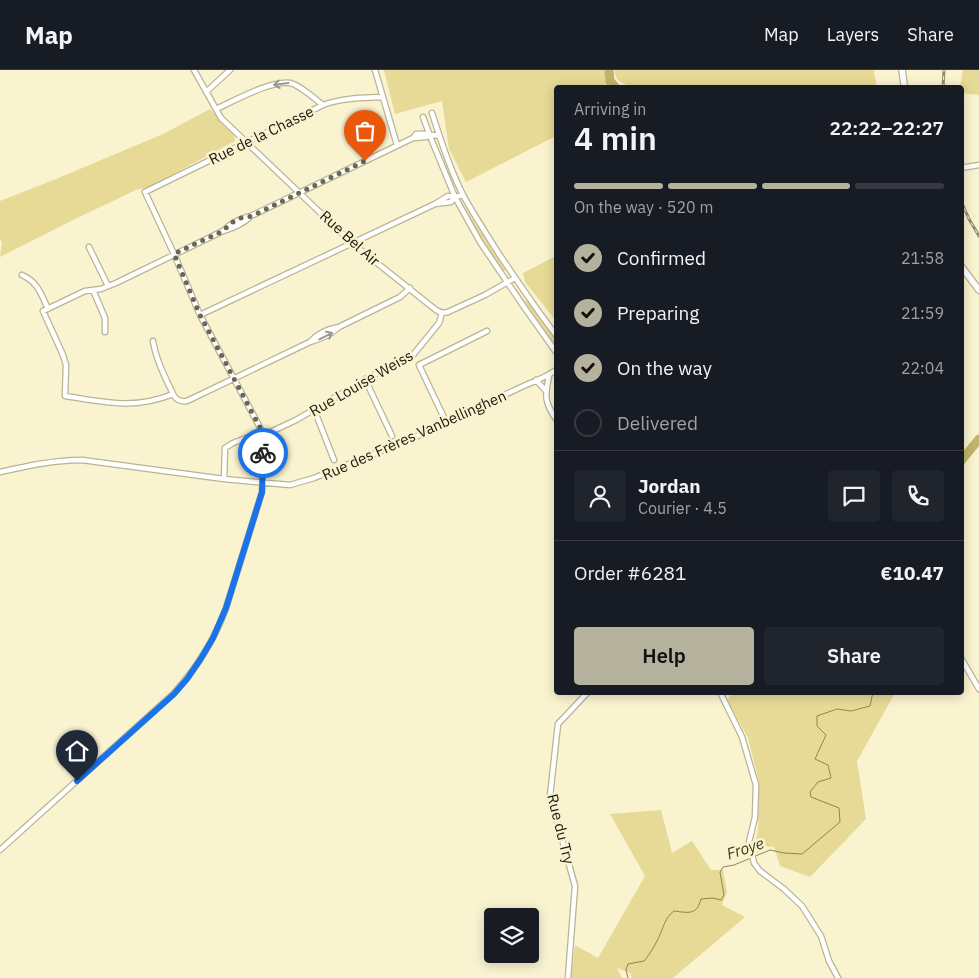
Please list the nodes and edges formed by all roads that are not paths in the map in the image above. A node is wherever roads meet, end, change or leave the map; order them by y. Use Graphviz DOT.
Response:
graph roads {
  1 [pos="194,70"];
  2 [pos="230,70"];
  3 [pos="375,70"];
  4 [pos="902,70"];
  5 [pos="904,85"];
  6 [pos="206,92"];
  7 [pos="382,97"];
  8 [pos="323,105"];
  9 [pos="216,109"];
  10 [pos="432,113"];
  11 [pos="423,117"];
  12 [pos="430,135"];
  13 [pos="439,136"];
  14 [pos="247,142"];
  15 [pos="397,146"];
  16 [pos="979,165"];
  17 [pos="964,168"];
  18 [pos="300,192"];
  19 [pos="464,195"];
  20 [pos="455,197"];
  21 [pos="352,242"];
  22 [pos="89,247"];
  23 [pos="174,254"];
  24 [pos="964,270"];
  25 [pos="22,275"];
  26 [pos="515,278"];
  27 [pos="508,282"];
  28 [pos="108,286"];
  29 [pos="410,288"];
  30 [pos="93,290"];
  31 [pos="979,290"];
  32 [pos="45,310"];
  33 [pos="442,313"];
  34 [pos="200,315"];
  35 [pos="487,331"];
  36 [pos="105,332"];
  37 [pos="554,332"];
  38 [pos="153,341"];
  39 [pos="554,349"];
  40 [pos="554,372"];
  41 [pos="549,376"];
  42 [pos="234,378"];
  43 [pos="365,379"];
  44 [pos="536,380"];
  45 [pos="546,391"];
  46 [pos="173,394"];
  47 [pos="314,409"];
  48 [pos="554,416"];
  49 [pos="446,422"];
  50 [pos="263,434"];
  51 [pos="392,436"];
  52 [pos="334,460"];
  53 [pos="0,472"];
  54 [pos="224,479"];
  55 [pos="262,483"];
  56 [pos="964,663"];
  57 [pos="979,689"];
  58 [pos="585,695"];
  59 [pos="721,695"];
  60 [pos="0,850"];
  61 [pos="568,978"];
  62 [pos="838,978"];
  1 -- 6 [label="street, Rue Bel Air"];
  2 -- 6 [label="street"];
  3 -- 7 [label="street"];
  4 -- 5 [label="street"];
  6 -- 9 [label="street, Rue Bel Air"];
  7 -- 8 [label="street, Rue de la Chasse"];
  7 -- 15 [label="street"];
  8 -- 9 [label="street, one-way"];
  8 -- 14 [label="street, Rue de la Chasse"];
  9 -- 14 [label="street, Rue Bel Air"];
  10 -- 13 [label="street"];
  11 -- 12 [label="street"];
  12 -- 13 [label="street"];
  12 -- 15 [label="street"];
  12 -- 20 [label="street"];
  13 -- 19 [label="street"];
  14 -- 18 [label="street, Rue Bel Air"];
  14 -- 23 [label="street, Rue de la Chasse"];
  15 -- 18 [label="street"];
  16 -- 17 [label="street"];
  18 -- 21 [label="street, Rue Bel Air"];
  18 -- 23 [label="street"];
  19 -- 20 [label="street"];
  19 -- 26 [label="street"];
  20 -- 21 [label="street"];
  20 -- 27 [label="street"];
  21 -- 29 [label="street, Rue Bel Air"];
  21 -- 34 [label="street"];
  22 -- 28 [label="street"];
  23 -- 28 [label="street"];
  23 -- 34 [label="street"];
  24 -- 31 [label="street"];
  25 -- 32 [label="street"];
  26 -- 27 [label="street"];
  26 -- 37 [label="street"];
  27 -- 33 [label="street"];
  27 -- 39 [label="street"];
  28 -- 30 [label="street"];
  29 -- 33 [label="street, Rue Bel Air"];
  29 -- 42 [label="street"];
  30 -- 32 [label="street"];
  30 -- 36 [label="street"];
  32 -- 46 [label="street"];
  33 -- 43 [label="street, Rue Louise Weiss"];
  34 -- 42 [label="street"];
  35 -- 49 [label="street"];
  38 -- 46 [label="street"];
  40 -- 41 [label="street, Rue des Frères Vanbellinghen"];
  41 -- 44 [label="street, Rue des Frères Vanbellinghen"];
  41 -- 45 [label="street"];
  42 -- 46 [label="street"];
  42 -- 50 [label="street"];
  43 -- 47 [label="street, Rue Louise Weiss"];
  43 -- 51 [label="street"];
  44 -- 45 [label="street"];
  44 -- 49 [label="street, Rue des Frères Vanbellinghen"];
  45 -- 48 [label="street"];
  47 -- 50 [label="street, Rue Louise Weiss"];
  47 -- 52 [label="street"];
  49 -- 55 [label="street, Rue des Frères Vanbellinghen"];
  50 -- 54 [label="street, Rue Louise Weiss"];
  50 -- 55 [label="street"];
  53 -- 54 [label="street, Rue des Frères Vanbellinghen"];
  54 -- 55 [label="street, Rue des Frères Vanbellinghen"];
  55 -- 60 [label="street"];
  56 -- 57 [label="street"];
  58 -- 61 [label="street, Rue du Try"];
  59 -- 62 [label="street"];
}
